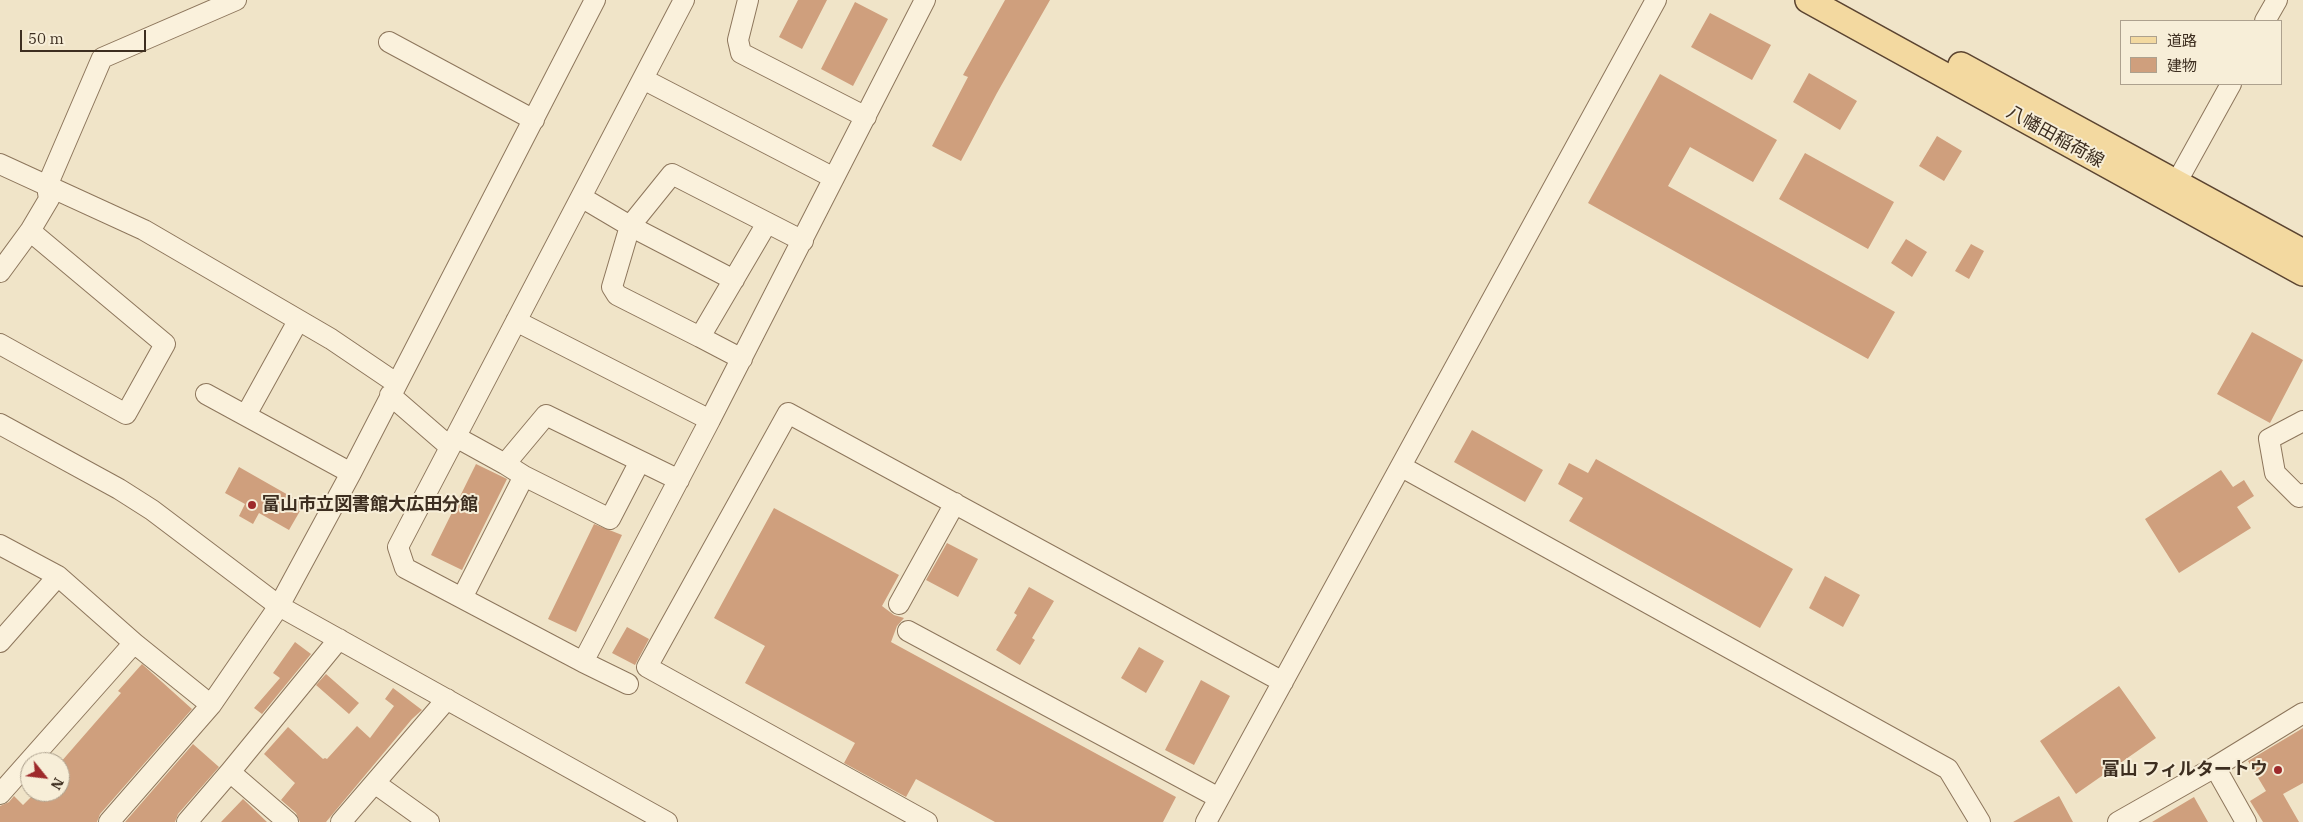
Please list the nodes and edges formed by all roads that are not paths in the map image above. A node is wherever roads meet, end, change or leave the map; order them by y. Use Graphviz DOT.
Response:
graph roads {
  1 [pos="236,0"];
  2 [pos="595,0"];
  3 [pos="684,0"];
  4 [pos="748,0"];
  5 [pos="925,0"];
  6 [pos="1656,0"];
  7 [pos="1808,0"];
  8 [pos="1842,0"];
  9 [pos="2277,0"];
  10 [pos="2267,20"];
  11 [pos="389,42"];
  12 [pos="643,79"];
  13 [pos="2230,85"];
  14 [pos="866,117"];
  15 [pos="534,120"];
  16 [pos="0,164"];
  17 [pos="834,178"];
  18 [pos="47,186"];
  19 [pos="2172,190"];
  20 [pos="581,197"];
  21 [pos="767,223"];
  22 [pos="630,226"];
  23 [pos="30,231"];
  24 [pos="802,241"];
  25 [pos="2303,252"];
  26 [pos="0,272"];
  27 [pos="2303,273"];
  28 [pos="734,280"];
  29 [pos="298,321"];
  30 [pos="516,321"];
  31 [pos="700,337"];
  32 [pos="0,344"];
  33 [pos="742,359"];
  34 [pos="393,389"];
  35 [pos="206,394"];
  36 [pos="246,415"];
  37 [pos="710,420"];
  38 [pos="2303,421"];
  39 [pos="0,424"];
  40 [pos="453,442"];
  41 [pos="640,461"];
  42 [pos="505,464"];
  43 [pos="1402,467"];
  44 [pos="351,473"];
  45 [pos="524,476"];
  46 [pos="679,480"];
  47 [pos="2303,494"];
  48 [pos="955,503"];
  49 [pos="0,544"];
  50 [pos="58,576"];
  51 [pos="462,598"];
  52 [pos="899,604"];
  53 [pos="279,606"];
  54 [pos="908,631"];
  55 [pos="340,639"];
  56 [pos="0,642"];
  57 [pos="134,643"];
  58 [pos="583,662"];
  59 [pos="1283,682"];
  60 [pos="628,684"];
  61 [pos="447,699"];
  62 [pos="211,705"];
  63 [pos="2303,713"];
  64 [pos="2215,768"];
  65 [pos="230,772"];
  66 [pos="376,784"];
  67 [pos="0,794"];
  68 [pos="1220,798"];
  69 [pos="109,822"];
  70 [pos="187,822"];
  71 [pos="288,822"];
  72 [pos="341,822"];
  73 [pos="429,822"];
  74 [pos="667,822"];
  75 [pos="927,822"];
  76 [pos="1206,822"];
  77 [pos="1980,822"];
  78 [pos="2118,822"];
  79 [pos="2246,822"];
  1 -- 18 [label="street"];
  2 -- 15 [label="street"];
  3 -- 12 [label="street"];
  4 -- 14 [label="street"];
  5 -- 14 [label="street"];
  6 -- 43 [label="street"];
  7 -- 19 [label="main road, 八幡田稲荷線"];
  8 -- 19 [label="main road, 八幡田稲荷線"];
  9 -- 10 [label="street"];
  11 -- 15 [label="street"];
  12 -- 17 [label="street"];
  12 -- 20 [label="street"];
  13 -- 19 [label="street"];
  14 -- 17 [label="street"];
  15 -- 34 [label="street"];
  16 -- 18 [label="street"];
  17 -- 24 [label="street"];
  18 -- 23 [label="street"];
  18 -- 29 [label="street"];
  19 -- 25 [label="main road, 八幡田稲荷線"];
  19 -- 27 [label="main road, 八幡田稲荷線"];
  20 -- 22 [label="street"];
  20 -- 30 [label="street"];
  21 -- 22 [label="street"];
  21 -- 24 [label="street"];
  21 -- 28 [label="street"];
  22 -- 28 [label="street"];
  22 -- 31 [label="street"];
  23 -- 26 [label="street"];
  23 -- 32 [label="street"];
  24 -- 33 [label="street"];
  28 -- 31 [label="street"];
  29 -- 34 [label="street"];
  29 -- 36 [label="street"];
  30 -- 37 [label="street"];
  30 -- 40 [label="street"];
  31 -- 33 [label="street"];
  33 -- 37 [label="street"];
  34 -- 40 [label="street"];
  34 -- 44 [label="street"];
  35 -- 36 [label="street"];
  36 -- 44 [label="street"];
  37 -- 46 [label="street"];
  38 -- 47 [label="street"];
  39 -- 53 [label="street"];
  40 -- 42 [label="street"];
  40 -- 51 [label="street"];
  41 -- 42 [label="street"];
  41 -- 45 [label="street"];
  41 -- 46 [label="street"];
  42 -- 45 [label="street"];
  43 -- 59 [label="street"];
  43 -- 77 [label="street"];
  44 -- 53 [label="street"];
  45 -- 51 [label="street"];
  46 -- 58 [label="street"];
  48 -- 52 [label="street"];
  48 -- 59 [label="street"];
  48 -- 75 [label="street"];
  49 -- 50 [label="street"];
  50 -- 56 [label="street"];
  50 -- 57 [label="street"];
  51 -- 58 [label="street"];
  53 -- 55 [label="street"];
  53 -- 62 [label="street"];
  54 -- 68 [label="street"];
  55 -- 61 [label="street"];
  55 -- 65 [label="street"];
  57 -- 62 [label="street"];
  57 -- 67 [label="street"];
  58 -- 60 [label="street"];
  59 -- 68 [label="street"];
  61 -- 66 [label="street"];
  61 -- 74 [label="street"];
  62 -- 69 [label="street"];
  63 -- 64 [label="street"];
  64 -- 78 [label="street"];
  64 -- 79 [label="street"];
  65 -- 70 [label="street"];
  65 -- 71 [label="street"];
  66 -- 72 [label="street"];
  66 -- 73 [label="street"];
  68 -- 76 [label="street"];
}
